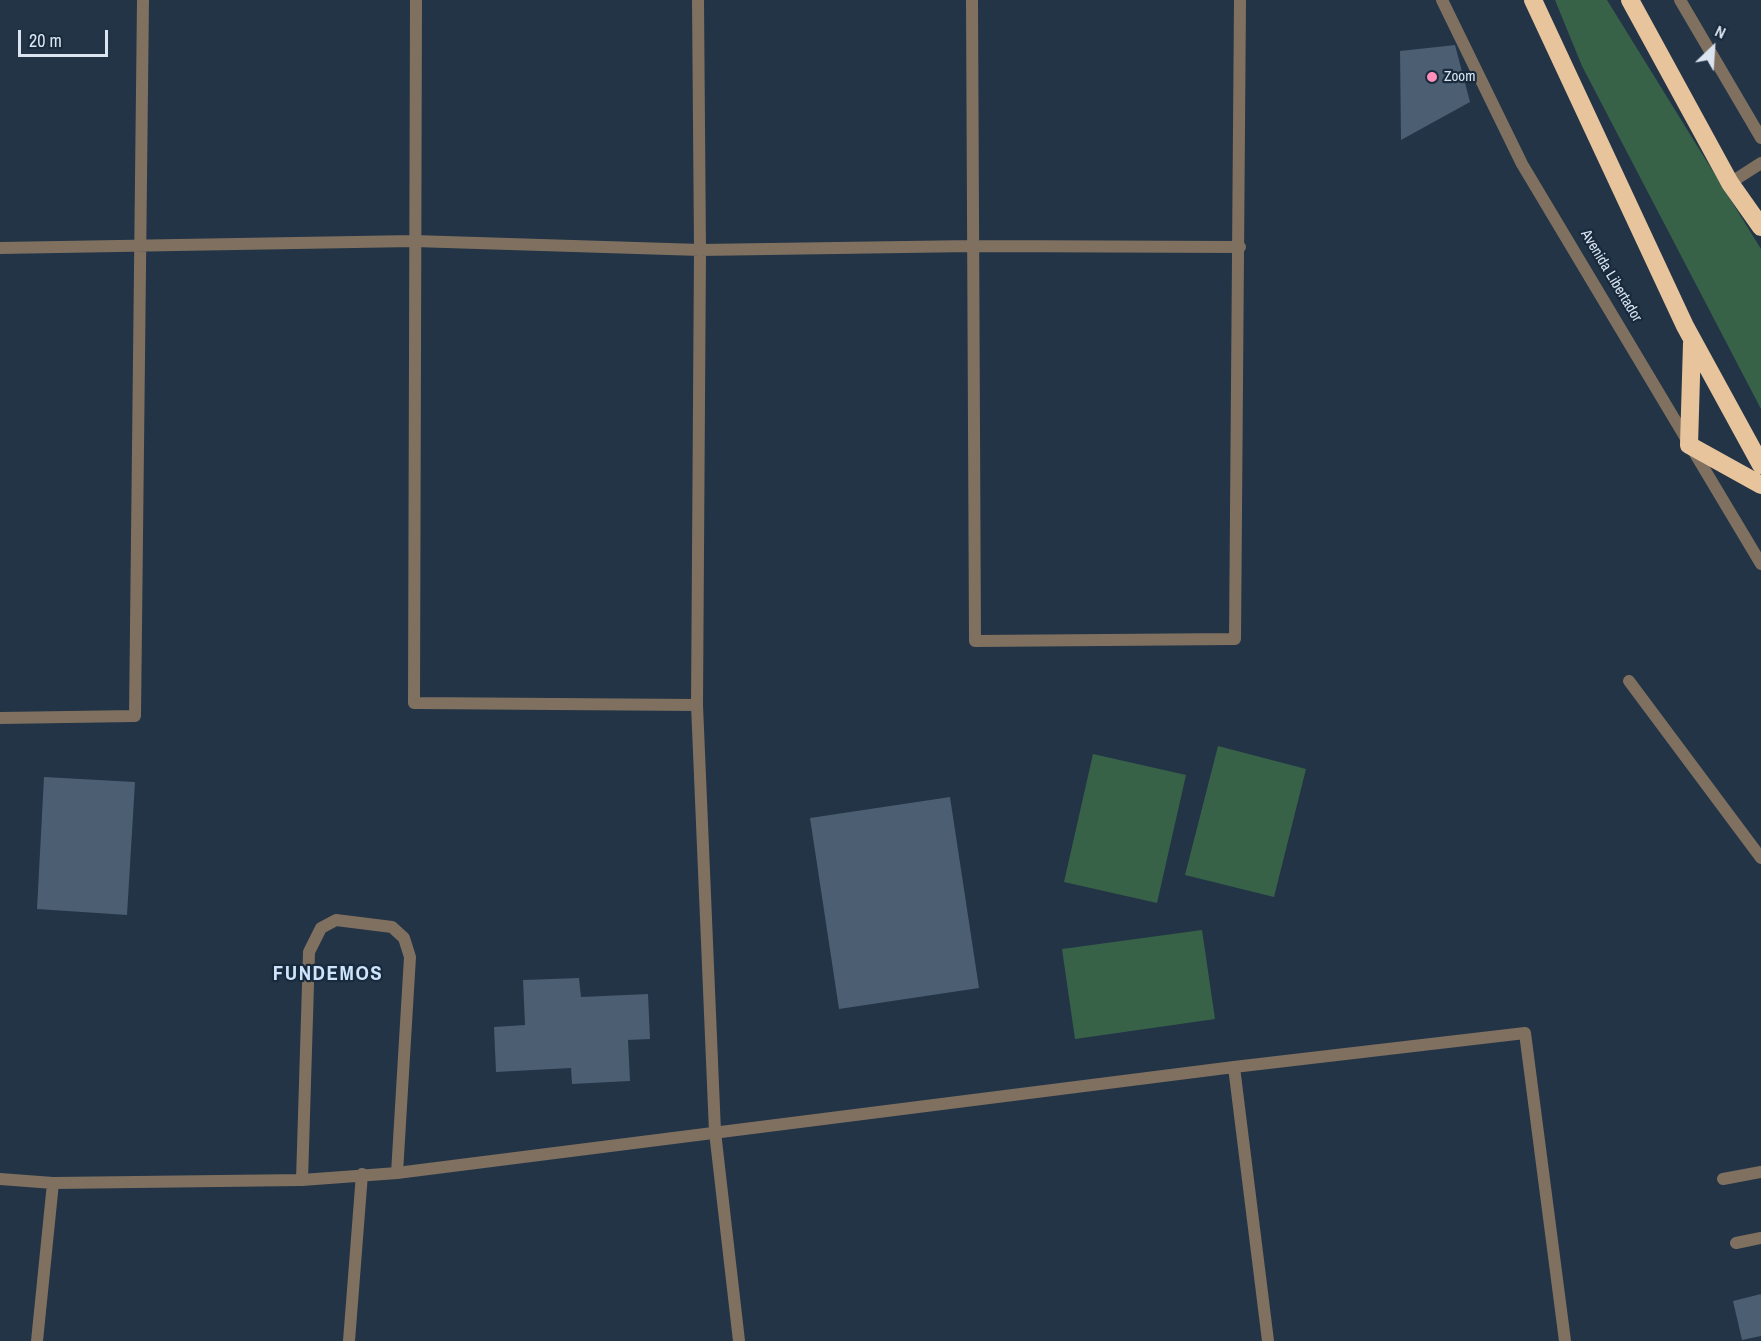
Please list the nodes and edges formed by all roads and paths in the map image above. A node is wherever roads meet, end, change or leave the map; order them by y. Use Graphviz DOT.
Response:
graph roads {
  1 [pos="143,0"];
  2 [pos="416,0"];
  3 [pos="698,0"];
  4 [pos="972,0"];
  5 [pos="1240,0"];
  6 [pos="1442,0"];
  7 [pos="1533,0"];
  8 [pos="1630,0"];
  9 [pos="1680,0"];
  10 [pos="1761,138"];
  11 [pos="1761,164"];
  12 [pos="1730,183"];
  13 [pos="1761,227"];
  14 [pos="414,241"];
  15 [pos="141,245"];
  16 [pos="973,246"];
  17 [pos="1240,247"];
  18 [pos="0,248"];
  19 [pos="700,250"];
  20 [pos="1692,341"];
  21 [pos="1689,445"];
  22 [pos="1761,465"];
  23 [pos="1761,485"];
  24 [pos="1761,564"];
  25 [pos="1629,681"];
  26 [pos="697,705"];
  27 [pos="0,718"];
  28 [pos="1761,858"];
  29 [pos="1234,1067"];
  30 [pos="715,1132"];
  31 [pos="1761,1172"];
  32 [pos="397,1173"];
  33 [pos="362,1174"];
  34 [pos="0,1179"];
  35 [pos="1723,1179"];
  36 [pos="302,1180"];
  37 [pos="53,1183"];
  38 [pos="1761,1238"];
  39 [pos="1736,1243"];
  40 [pos="37,1341"];
  41 [pos="349,1341"];
  42 [pos="739,1341"];
  43 [pos="1268,1341"];
  44 [pos="1565,1341"];
  1 -- 15 [label="street"];
  2 -- 14 [label="street"];
  3 -- 19 [label="street"];
  4 -- 16 [label="street"];
  5 -- 17 [label="street"];
  6 -- 21 [label="street, Avenida Libertador"];
  7 -- 20 [label="highway"];
  8 -- 12 [label="highway"];
  9 -- 10 [label="street"];
  11 -- 12 [label="street"];
  12 -- 13 [label="highway"];
  14 -- 15 [label="street"];
  14 -- 19 [label="street"];
  14 -- 26 [label="street"];
  15 -- 18 [label="street"];
  15 -- 27 [label="street"];
  16 -- 17 [label="street"];
  16 -- 17 [label="street"];
  16 -- 19 [label="street"];
  19 -- 26 [label="street"];
  20 -- 21 [label="highway"];
  20 -- 22 [label="highway"];
  21 -- 23 [label="highway"];
  21 -- 24 [label="street, Avenida Libertador"];
  25 -- 28 [label="street"];
  26 -- 30 [label="street"];
  29 -- 30 [label="street"];
  29 -- 43 [label="street"];
  29 -- 44 [label="street"];
  30 -- 32 [label="street"];
  30 -- 42 [label="street"];
  31 -- 35 [label="street"];
  32 -- 33 [label="street"];
  32 -- 36 [label="street"];
  33 -- 36 [label="street"];
  33 -- 41 [label="street"];
  34 -- 37 [label="street"];
  36 -- 37 [label="street"];
  37 -- 40 [label="street"];
  38 -- 39 [label="street"];
}
